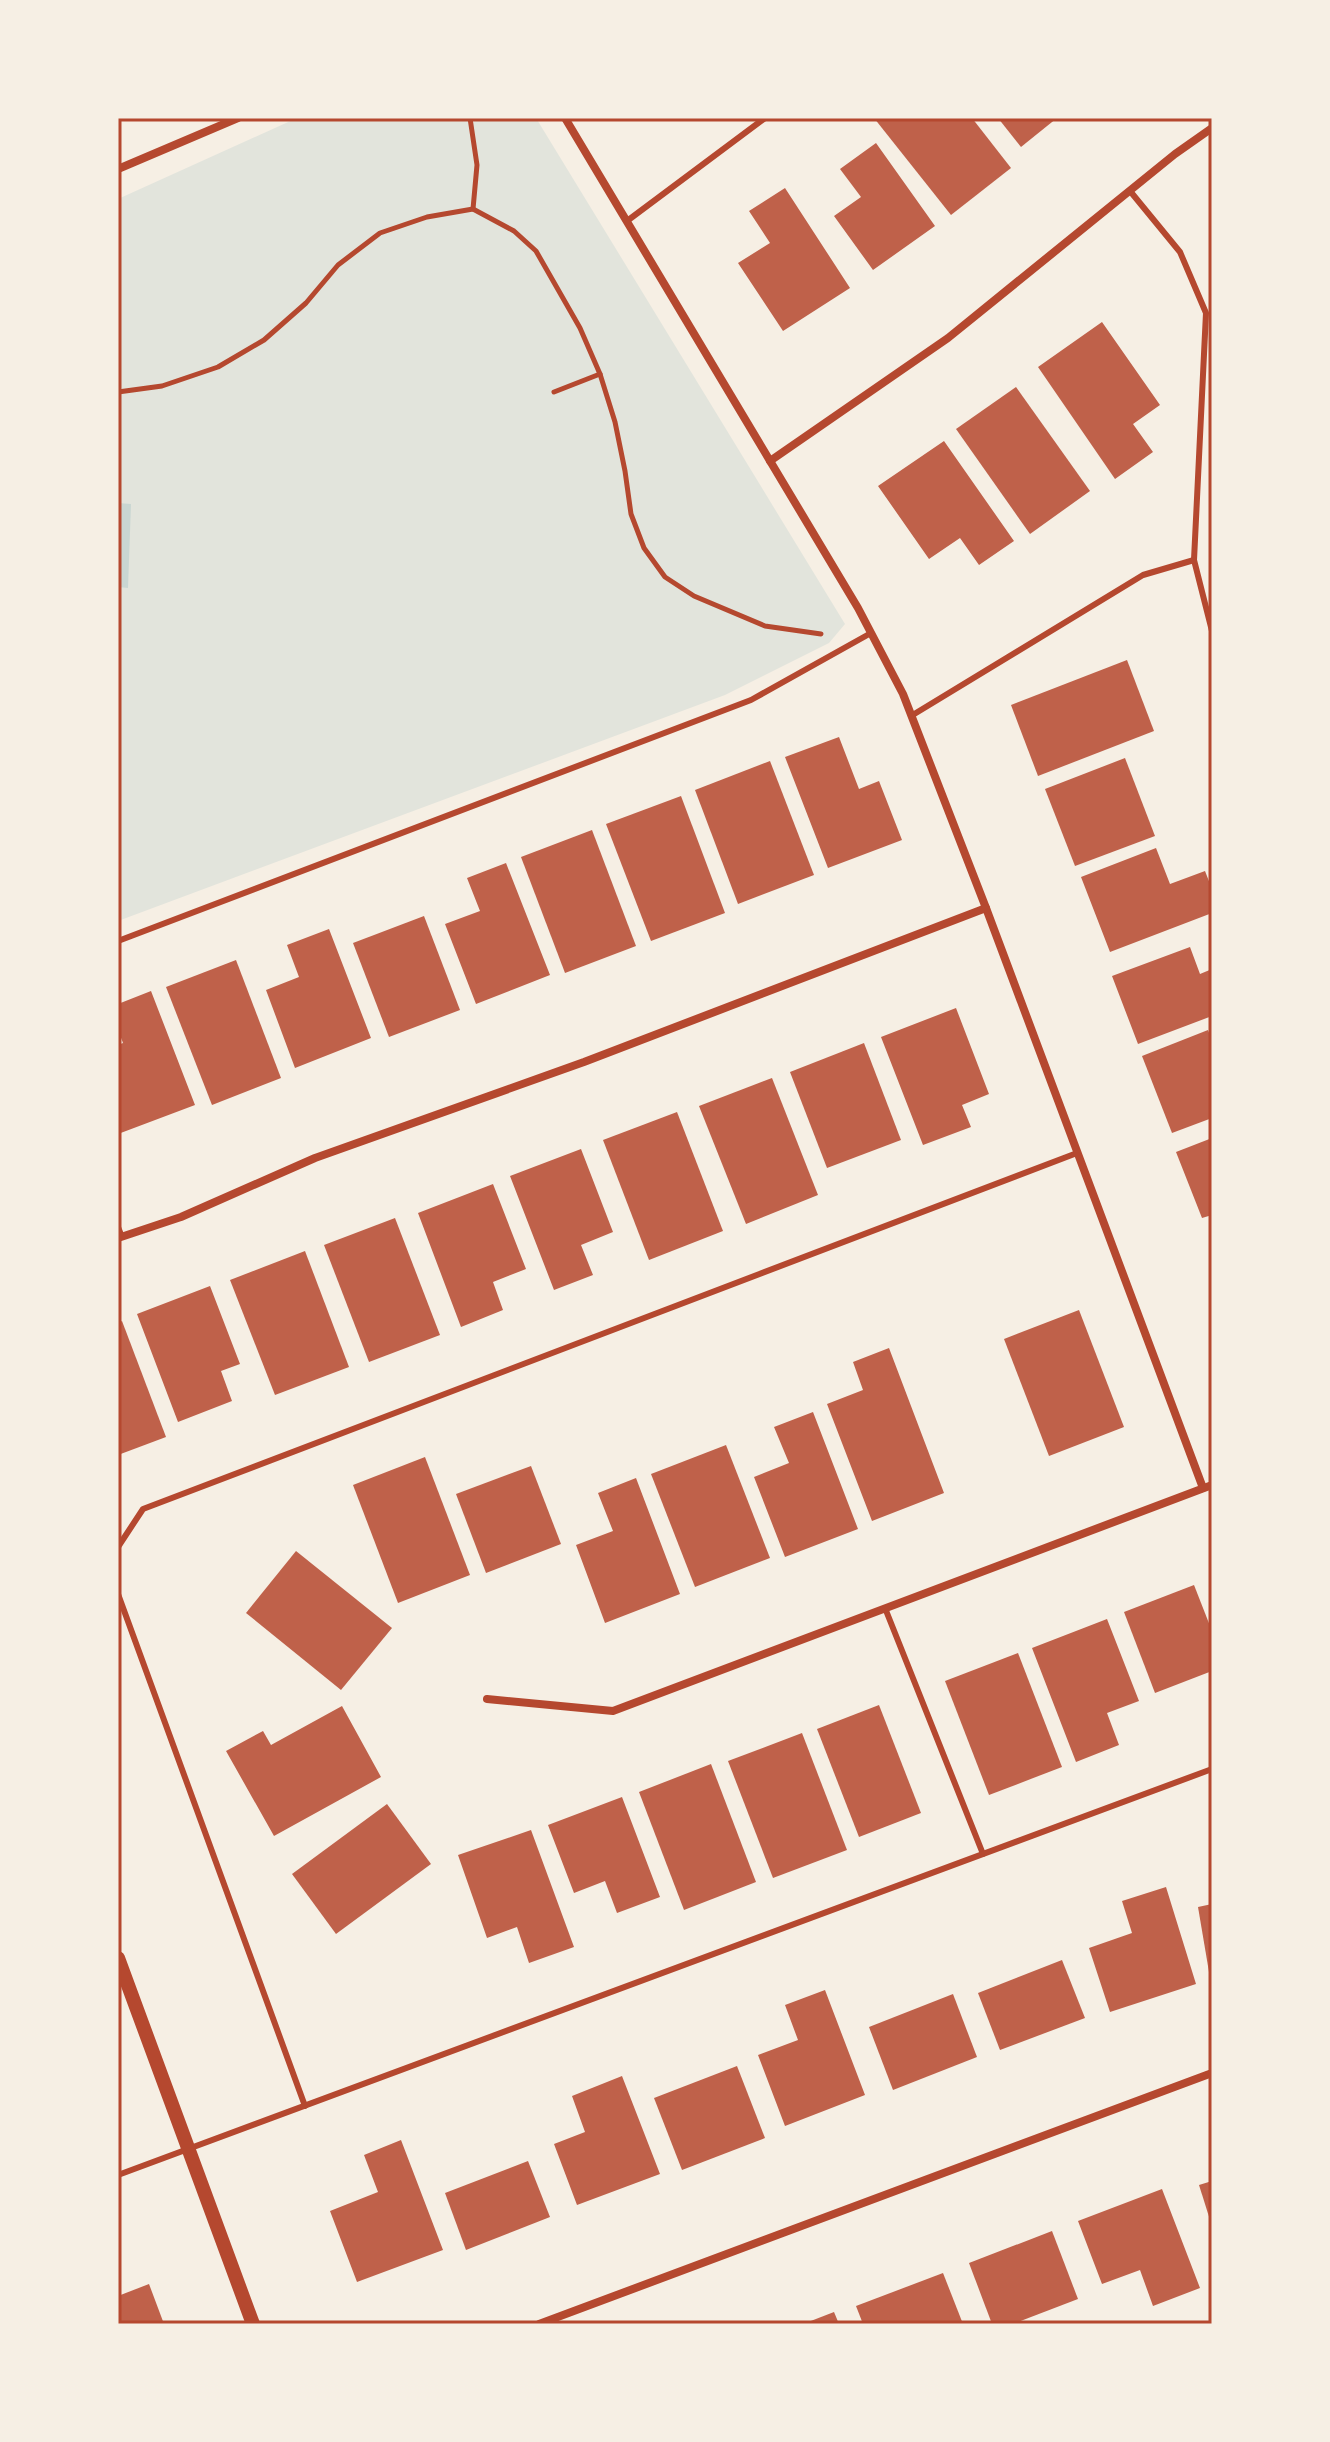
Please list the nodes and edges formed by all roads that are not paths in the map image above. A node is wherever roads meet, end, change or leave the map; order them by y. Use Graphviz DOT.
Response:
graph roads {
  1 [pos="238,118"];
  2 [pos="565,118"];
  3 [pos="765,118"];
  4 [pos="1212,128"];
  5 [pos="118,169"];
  6 [pos="1130,191"];
  7 [pos="627,221"];
  8 [pos="770,461"];
  9 [pos="1194,560"];
  10 [pos="1212,631"];
  11 [pos="871,633"];
  12 [pos="911,716"];
  13 [pos="986,908"];
  14 [pos="118,941"];
  15 [pos="1077,1153"];
  16 [pos="118,1227"];
  17 [pos="120,1237"];
  18 [pos="1208,1487"];
  19 [pos="118,1547"];
  20 [pos="118,1594"];
  21 [pos="885,1608"];
  22 [pos="487,1699"];
  23 [pos="1212,1769"];
  24 [pos="983,1854"];
  25 [pos="118,1958"];
  26 [pos="1212,2073"];
  27 [pos="305,2106"];
  28 [pos="188,2149"];
  29 [pos="118,2175"];
  30 [pos="253,2324"];
  31 [pos="539,2324"];
  1 -- 5 [label="street"];
  2 -- 7 [label="street"];
  3 -- 7 [label="lane"];
  4 -- 6 [label="street"];
  6 -- 8 [label="street"];
  6 -- 9 [label="lane"];
  7 -- 8 [label="street"];
  8 -- 11 [label="street"];
  9 -- 10 [label="lane"];
  9 -- 12 [label="lane"];
  11 -- 12 [label="street"];
  11 -- 14 [label="lane"];
  12 -- 13 [label="street"];
  13 -- 15 [label="street"];
  13 -- 17 [label="street"];
  15 -- 18 [label="street"];
  15 -- 19 [label="lane"];
  16 -- 17 [label="lane"];
  18 -- 21 [label="street"];
  20 -- 27 [label="lane"];
  21 -- 22 [label="street"];
  21 -- 24 [label="lane"];
  23 -- 24 [label="lane"];
  24 -- 27 [label="lane"];
  25 -- 28 [label="street"];
  26 -- 31 [label="street"];
  27 -- 28 [label="lane"];
  28 -- 29 [label="lane"];
  28 -- 30 [label="street"];
}
